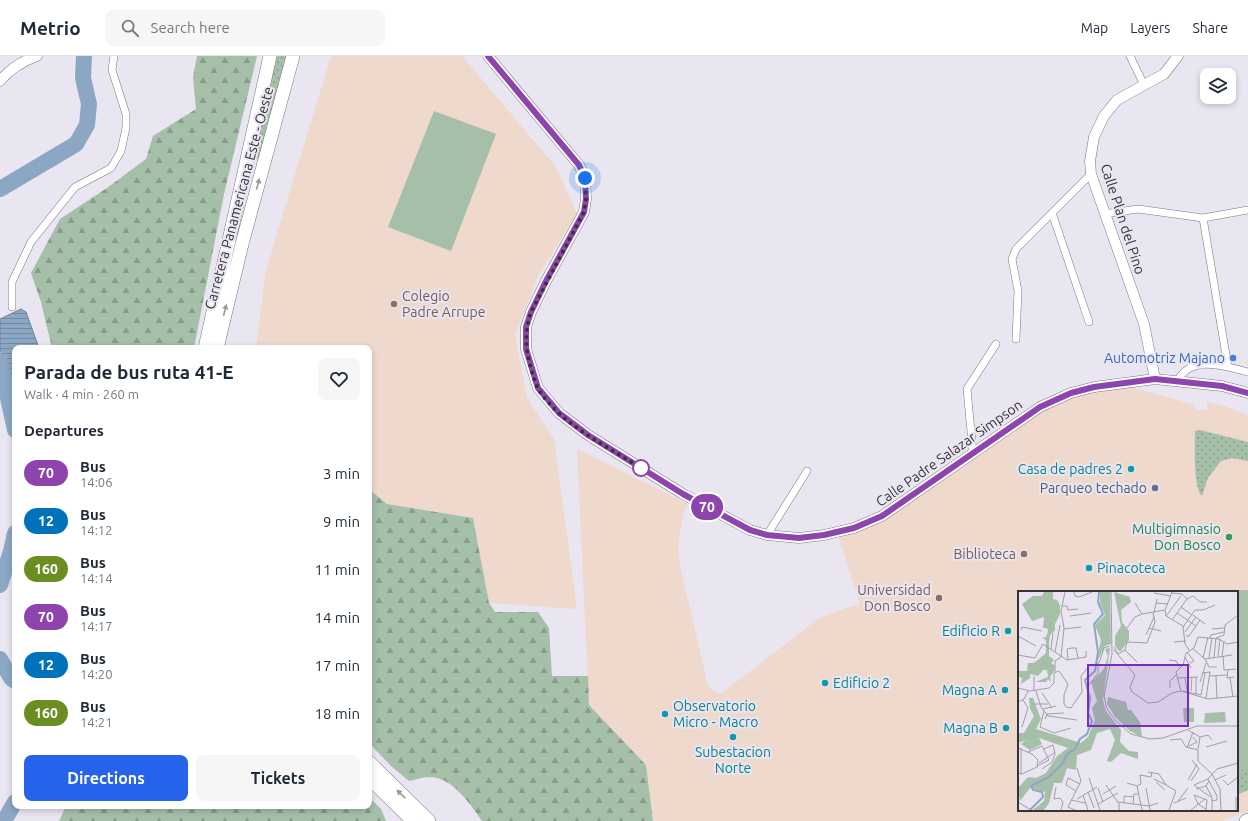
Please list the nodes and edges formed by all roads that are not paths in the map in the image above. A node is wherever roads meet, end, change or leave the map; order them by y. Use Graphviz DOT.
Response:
graph roads {
  1 [pos="38,56"];
  2 [pos="114,56"];
  3 [pos="270,56"];
  4 [pos="293,56"];
  5 [pos="488,56"];
  6 [pos="1130,56"];
  7 [pos="1178,56"];
  8 [pos="0,81"];
  9 [pos="1144,85"];
  10 [pos="1091,174"];
  11 [pos="1248,210"];
  12 [pos="1052,213"];
  13 [pos="1104,214"];
  14 [pos="1202,218"];
  15 [pos="12,308"];
  16 [pos="1089,322"];
  17 [pos="1016,339"];
  18 [pos="996,344"];
  19 [pos="206,345"];
  20 [pos="218,345"];
  21 [pos="1228,367"];
  22 [pos="1248,372"];
  23 [pos="1155,379"];
  24 [pos="1177,382"];
  25 [pos="1248,393"];
  26 [pos="972,453"];
  27 [pos="807,471"];
  28 [pos="767,535"];
  29 [pos="372,765"];
  30 [pos="372,781"];
  31 [pos="413,821"];
  32 [pos="429,821"];
  1 -- 8 [label="main road"];
  2 -- 15 [label="street"];
  3 -- 19 [label="highway, Carretera Panamericana Este - Oeste"];
  20 -- 4 [label="highway, Carretera Panamericana Este - Oeste, one-way"];
  5 -- 28 [label="main road, Calle Padre Salazar Simpson"];
  6 -- 9 [label="street"];
  7 -- 9 [label="main road, Calle Plan del Pino"];
  9 -- 10 [label="main road, Calle Plan del Pino"];
  10 -- 12 [label="street"];
  10 -- 13 [label="main road, Calle Plan del Pino"];
  11 -- 14 [label="street"];
  12 -- 16 [label="street"];
  12 -- 17 [label="street"];
  13 -- 14 [label="street"];
  13 -- 23 [label="main road, Calle Plan del Pino"];
  14 -- 21 [label="street"];
  18 -- 26 [label="street"];
  21 -- 22 [label="street"];
  21 -- 24 [label="street"];
  23 -- 24 [label="main road, Calle Padre Salazar Simpson"];
  23 -- 26 [label="main road, Calle Padre Salazar Simpson"];
  24 -- 25 [label="main road, Calle Padre Salazar Simpson"];
  26 -- 28 [label="main road, Calle Padre Salazar Simpson"];
  27 -- 28 [label="street"];
  32 -- 29 [label="highway, one-way"];
  30 -- 31 [label="highway"];
}
